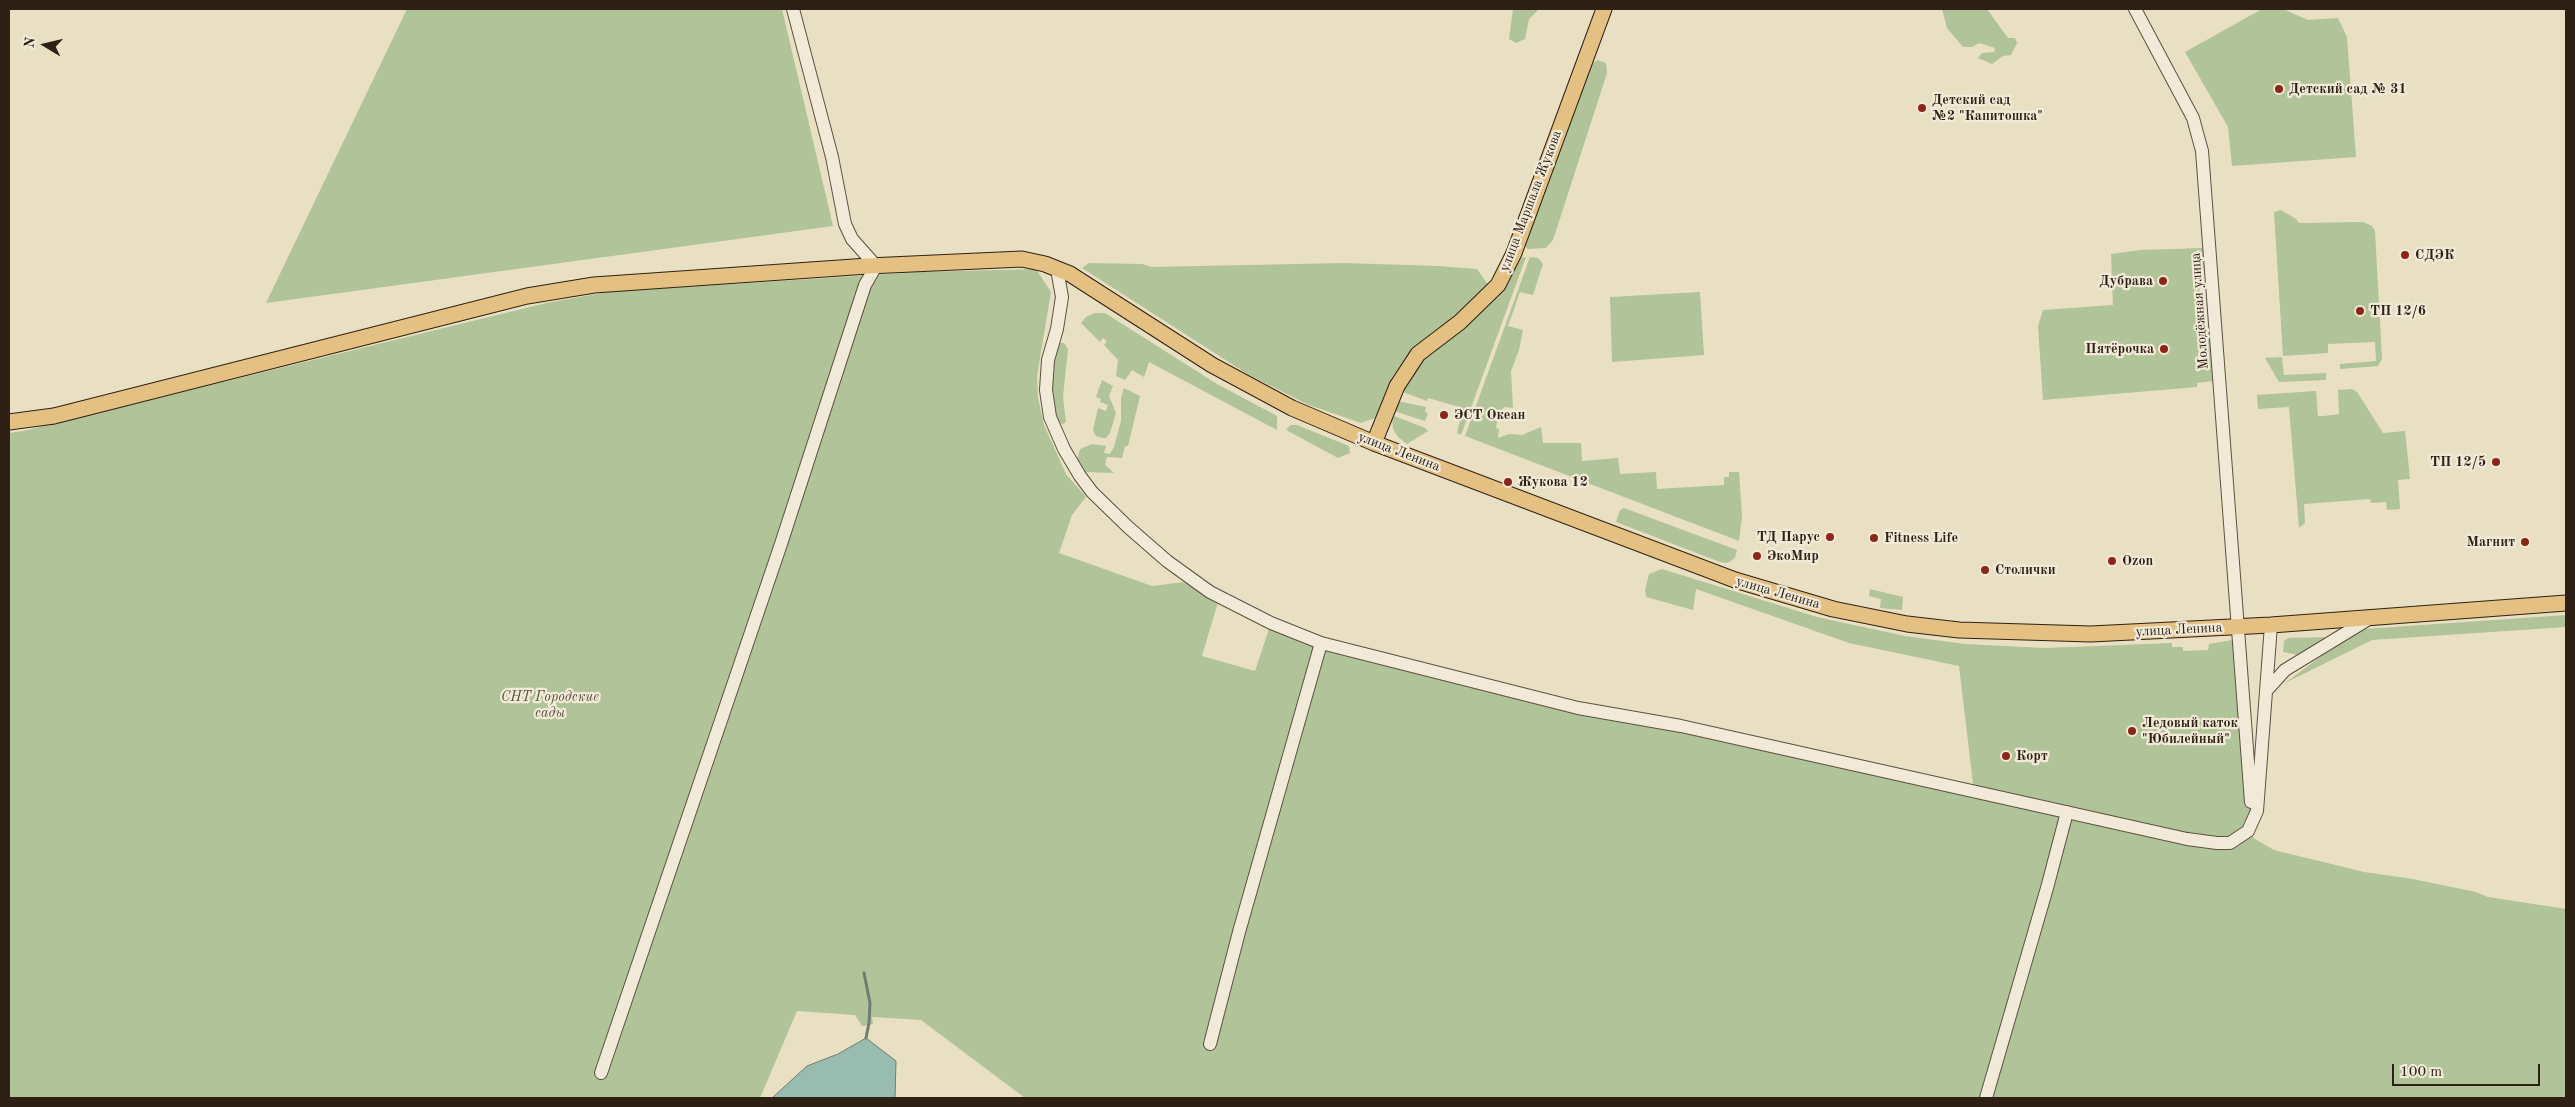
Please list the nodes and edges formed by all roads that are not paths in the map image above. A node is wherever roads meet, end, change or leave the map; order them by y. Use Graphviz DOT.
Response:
graph roads {
  1 [pos="793,9"];
  2 [pos="1604,9"];
  3 [pos="2135,9"];
  4 [pos="876,266"];
  5 [pos="1057,269"];
  6 [pos="9,422"];
  7 [pos="1374,443"];
  8 [pos="2566,603"];
  9 [pos="2372,617"];
  10 [pos="2271,625"];
  11 [pos="2237,627"];
  12 [pos="1321,643"];
  13 [pos="2266,692"];
  14 [pos="2067,812"];
  15 [pos="2253,822"];
  16 [pos="1210,1044"];
  17 [pos="601,1074"];
  18 [pos="1986,1098"];
  1 -- 4 [label="street"];
  2 -- 7 [label="main road, улица Маршала Жукова"];
  3 -- 11 [label="street, Молодёжная улица"];
  4 -- 5 [label="main road, улица Ленина"];
  4 -- 6 [label="main road, улица Ленина"];
  4 -- 17 [label="street"];
  5 -- 7 [label="main road, улица Ленина"];
  5 -- 12 [label="street"];
  7 -- 11 [label="main road, улица Ленина"];
  8 -- 9 [label="main road, улица Ленина"];
  9 -- 10 [label="main road, улица Ленина"];
  9 -- 13 [label="street"];
  10 -- 11 [label="main road, улица Ленина"];
  10 -- 13 [label="street"];
  11 -- 15 [label="street, Молодёжная улица"];
  12 -- 14 [label="street"];
  12 -- 16 [label="street"];
  13 -- 15 [label="street"];
  14 -- 15 [label="street"];
  14 -- 18 [label="street"];
}
